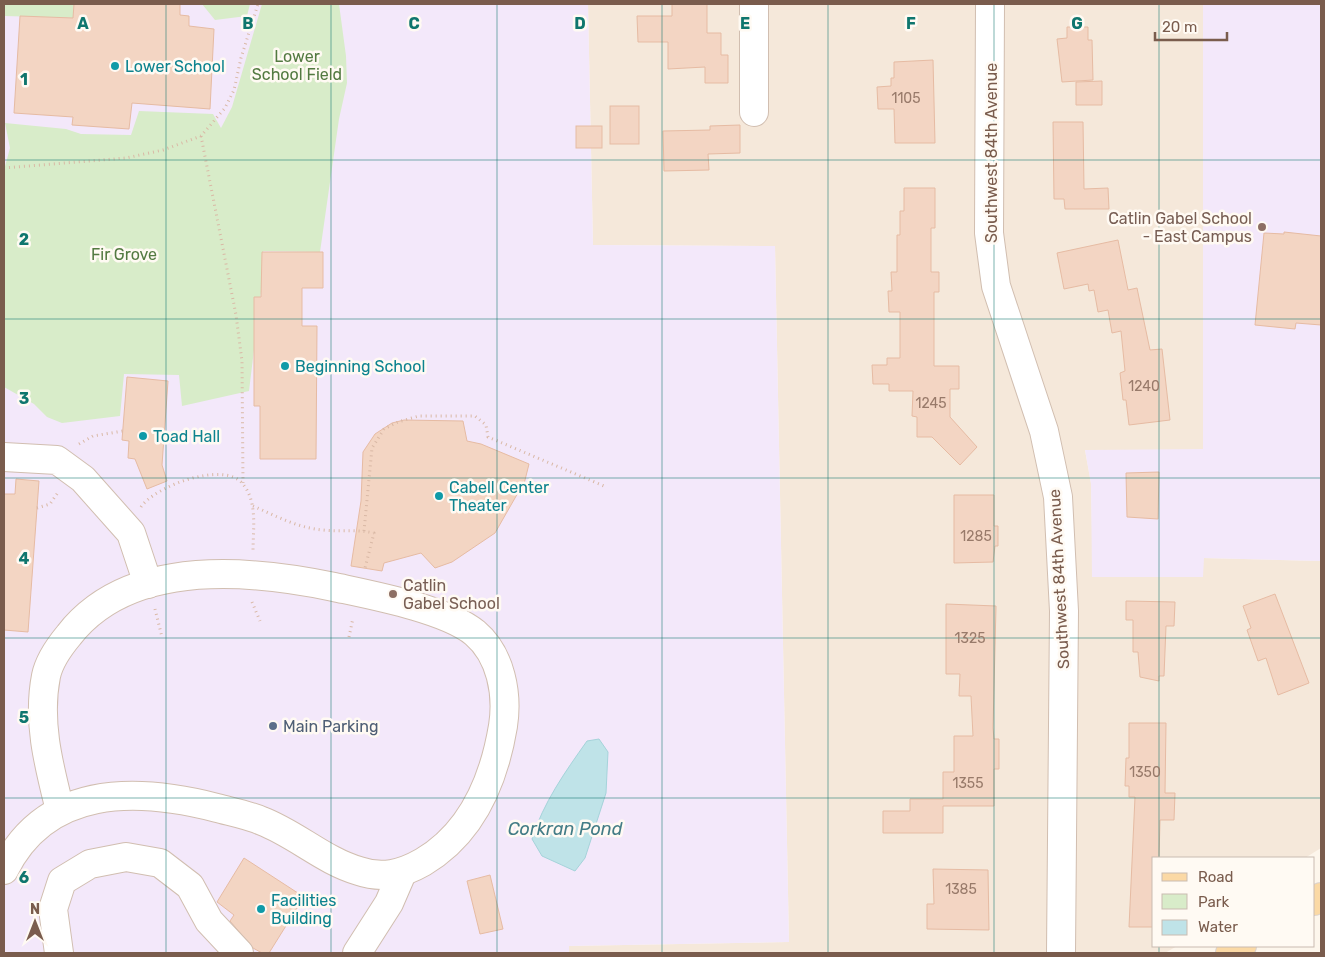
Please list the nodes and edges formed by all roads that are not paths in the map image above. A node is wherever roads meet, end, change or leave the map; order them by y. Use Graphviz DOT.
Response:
graph roads {
  1 [pos="754,4"];
  2 [pos="990,4"];
  3 [pos="754,112"];
  4 [pos="4,457"];
  5 [pos="148,584"];
  6 [pos="60,810"];
  7 [pos="4,870"];
  8 [pos="402,873"];
  9 [pos="59,953"];
  10 [pos="239,953"];
  11 [pos="357,953"];
  12 [pos="1061,953"];
  1 -- 3 [label="street"];
  2 -- 12 [label="street, Southwest 84th Avenue"];
  4 -- 5 [label="street"];
  5 -- 6 [label="street"];
  5 -- 8 [label="street"];
  6 -- 7 [label="street"];
  6 -- 8 [label="street"];
  8 -- 11 [label="street"];
  9 -- 10 [label="street"];
}
